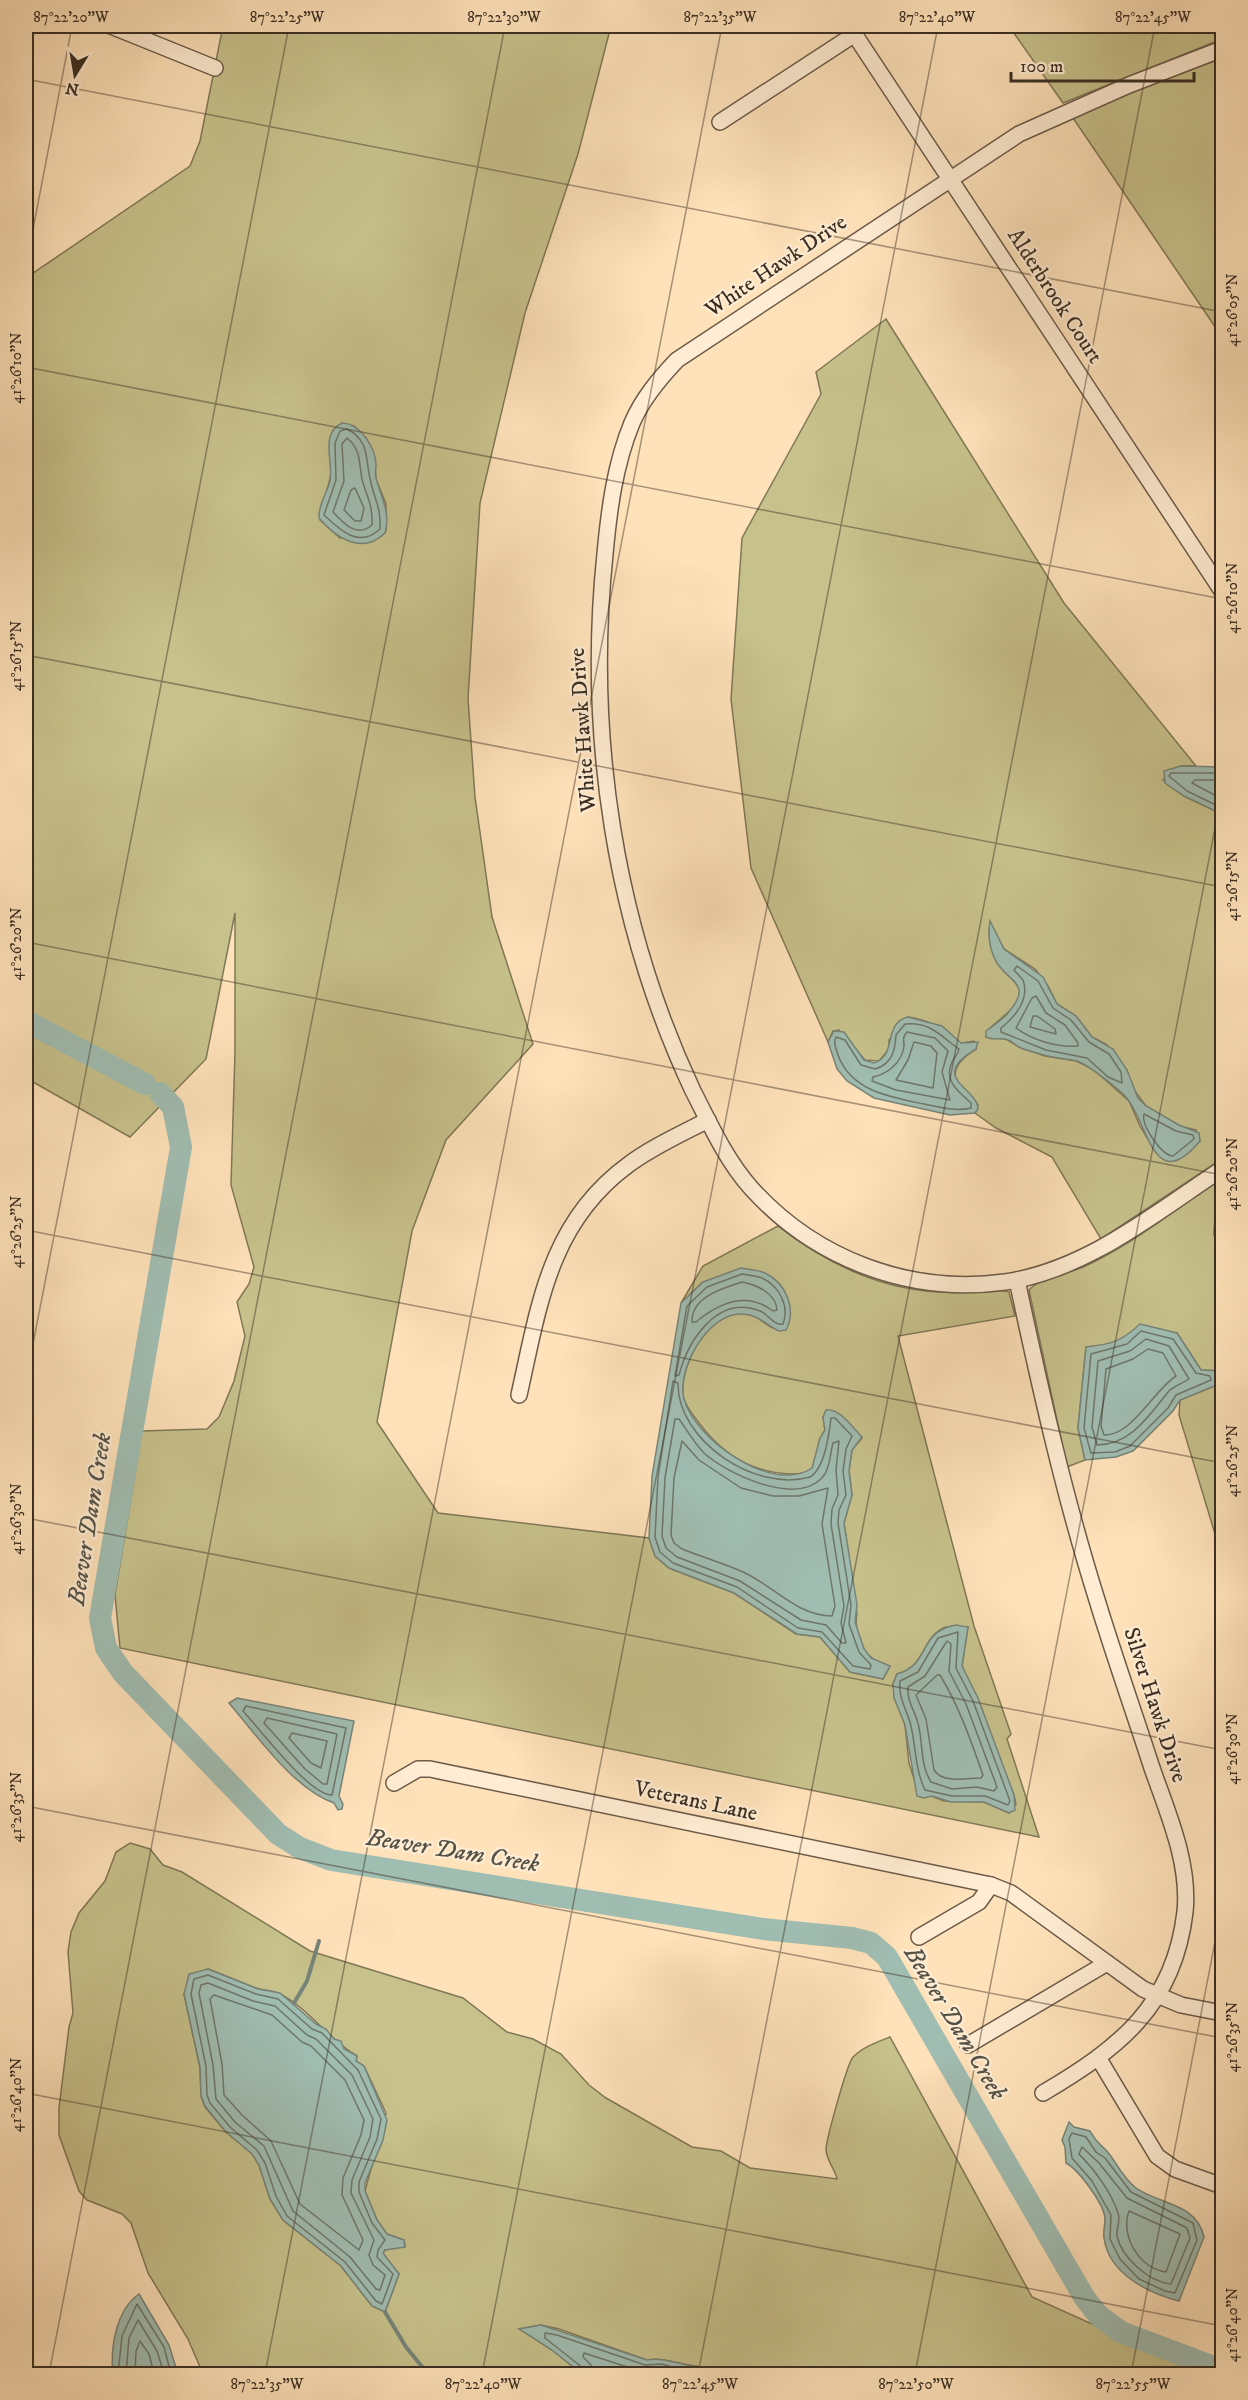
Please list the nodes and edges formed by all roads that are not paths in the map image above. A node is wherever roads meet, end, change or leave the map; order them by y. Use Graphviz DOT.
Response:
graph roads {
  1 [pos="121,27"];
  2 [pos="852,30"];
  3 [pos="1222,49"];
  4 [pos="215,68"];
  5 [pos="720,122"];
  6 [pos="950,178"];
  7 [pos="1222,591"];
  8 [pos="708,1120"];
  9 [pos="1222,1169"];
  10 [pos="1017,1280"];
  11 [pos="519,1395"];
  12 [pos="394,1783"];
  13 [pos="991,1885"];
  14 [pos="919,1937"];
  15 [pos="1107,1963"];
  16 [pos="1157,1996"];
  17 [pos="1222,2013"];
  18 [pos="968,2045"];
  19 [pos="1099,2059"];
  20 [pos="1043,2093"];
  21 [pos="1222,2187"];
  1 -- 4 [label="street"];
  2 -- 5 [label="street"];
  2 -- 6 [label="street, Alderbrook Court"];
  3 -- 6 [label="street, White Hawk Drive"];
  6 -- 7 [label="street, Alderbrook Court"];
  6 -- 8 [label="street, White Hawk Drive"];
  8 -- 10 [label="street, White Hawk Drive"];
  8 -- 11 [label="street"];
  9 -- 10 [label="street, White Hawk Drive"];
  10 -- 16 [label="street, Silver Hawk Drive"];
  12 -- 13 [label="street, Veterans Lane"];
  13 -- 14 [label="street"];
  13 -- 15 [label="street, Veterans Lane"];
  15 -- 16 [label="street, Veterans Lane"];
  15 -- 18 [label="street"];
  16 -- 17 [label="street, Veterans Lane"];
  16 -- 19 [label="street, Silver Hawk Drive"];
  19 -- 20 [label="street, Silver Hawk Drive"];
  19 -- 21 [label="street"];
}
